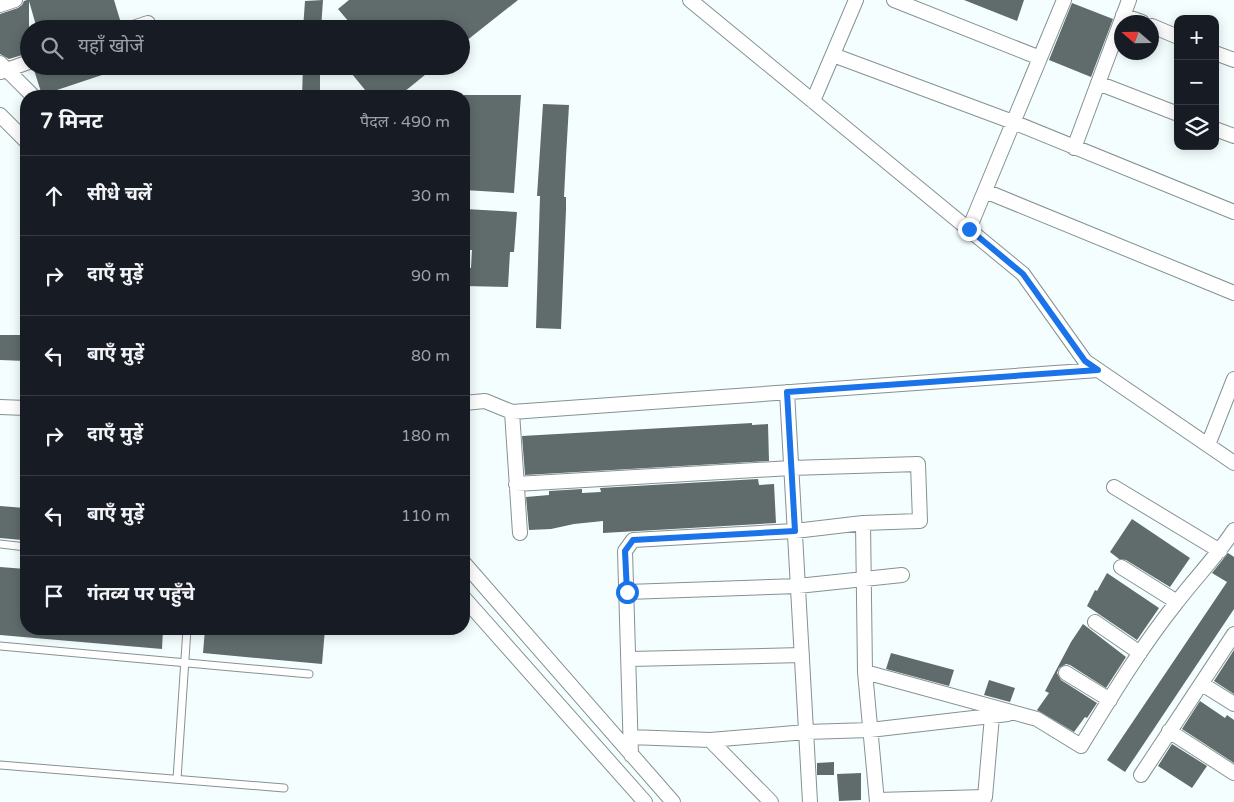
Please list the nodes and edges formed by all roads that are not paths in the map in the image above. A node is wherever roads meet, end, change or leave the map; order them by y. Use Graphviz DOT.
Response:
graph roads {
  1 [pos="14,0"];
  2 [pos="690,0"];
  3 [pos="856,0"];
  4 [pos="894,0"];
  5 [pos="1064,0"];
  6 [pos="1129,0"];
  7 [pos="0,5"];
  8 [pos="1123,15"];
  9 [pos="1159,29"];
  10 [pos="1174,35"];
  11 [pos="1114,39"];
  12 [pos="1219,54"];
  13 [pos="833,55"];
  14 [pos="1040,58"];
  15 [pos="1234,60"];
  16 [pos="20,64"];
  17 [pos="2,68"];
  18 [pos="1098,83"];
  19 [pos="26,90"];
  20 [pos="813,101"];
  21 [pos="1174,112"];
  22 [pos="0,115"];
  23 [pos="1013,122"];
  24 [pos="1219,130"];
  25 [pos="20,135"];
  26 [pos="1234,136"];
  27 [pos="1074,148"];
  28 [pos="985,191"];
  29 [pos="1234,212"];
  30 [pos="969,229"];
  31 [pos="1234,293"];
  32 [pos="1098,370"];
  33 [pos="1234,378"];
  34 [pos="787,392"];
  35 [pos="470,402"];
  36 [pos="0,407"];
  37 [pos="20,408"];
  38 [pos="512,412"];
  39 [pos="1208,446"];
  40 [pos="1234,463"];
  41 [pos="791,468"];
  42 [pos="516,484"];
  43 [pos="1114,487"];
  44 [pos="863,523"];
  45 [pos="1234,530"];
  46 [pos="795,531"];
  47 [pos="520,533"];
  48 [pos="0,544"];
  49 [pos="20,546"];
  50 [pos="1220,550"];
  51 [pos="1120,567"];
  52 [pos="470,570"];
  53 [pos="902,575"];
  54 [pos="862,579"];
  55 [pos="798,586"];
  56 [pos="627,592"];
  57 [pos="1177,602"];
  58 [pos="470,605"];
  59 [pos="1095,622"];
  60 [pos="1234,634"];
  61 [pos="187,635"];
  62 [pos="0,646"];
  63 [pos="1140,654"];
  64 [pos="802,656"];
  65 [pos="629,659"];
  66 [pos="185,663"];
  67 [pos="865,672"];
  68 [pos="1066,673"];
  69 [pos="309,674"];
  70 [pos="1202,684"];
  71 [pos="1110,700"];
  72 [pos="1234,704"];
  73 [pos="1015,713"];
  74 [pos="992,716"];
  75 [pos="870,730"];
  76 [pos="1169,731"];
  77 [pos="806,732"];
  78 [pos="630,737"];
  79 [pos="710,740"];
  80 [pos="631,755"];
  81 [pos="0,765"];
  82 [pos="1234,773"];
  83 [pos="1141,775"];
  84 [pos="177,779"];
  85 [pos="284,788"];
  86 [pos="984,800"];
  87 [pos="877,801"];
  88 [pos="645,802"];
  89 [pos="673,802"];
  90 [pos="771,802"];
  91 [pos="810,802"];
  1 -- 7 [label="street"];
  2 -- 20 [label="street"];
  3 -- 13 [label="street"];
  4 -- 14 [label="street"];
  5 -- 14 [label="street"];
  6 -- 8 [label="street"];
  9 -- 10 [label="street"];
  11 -- 18 [label="street"];
  12 -- 15 [label="street"];
  13 -- 20 [label="street"];
  13 -- 23 [label="street"];
  14 -- 23 [label="street"];
  16 -- 17 [label="street"];
  17 -- 19 [label="street"];
  18 -- 21 [label="street"];
  18 -- 27 [label="street"];
  20 -- 30 [label="street"];
  22 -- 25 [label="street"];
  23 -- 27 [label="street"];
  23 -- 28 [label="street"];
  24 -- 26 [label="street"];
  27 -- 29 [label="street"];
  28 -- 30 [label="street"];
  28 -- 31 [label="street"];
  30 -- 32 [label="street"];
  32 -- 34 [label="street"];
  32 -- 39 [label="street"];
  33 -- 39 [label="street"];
  34 -- 38 [label="street"];
  34 -- 41 [label="street"];
  35 -- 38 [label="street"];
  36 -- 37 [label="street"];
  38 -- 42 [label="street"];
  39 -- 40 [label="street"];
  41 -- 42 [label="street"];
  41 -- 44 [label="street"];
  41 -- 46 [label="street"];
  42 -- 47 [label="street"];
  43 -- 50 [label="street"];
  44 -- 46 [label="street"];
  44 -- 54 [label="street"];
  45 -- 50 [label="street"];
  46 -- 55 [label="street"];
  46 -- 56 [label="street"];
  48 -- 49 [label="lane"];
  50 -- 57 [label="street"];
  51 -- 57 [label="street"];
  52 -- 80 [label="street"];
  53 -- 54 [label="street"];
  54 -- 55 [label="street"];
  54 -- 67 [label="street"];
  55 -- 56 [label="street"];
  55 -- 64 [label="street"];
  56 -- 65 [label="street"];
  57 -- 63 [label="street"];
  58 -- 88 [label="street"];
  59 -- 63 [label="street"];
  60 -- 70 [label="street"];
  61 -- 66 [label="lane"];
  62 -- 66 [label="lane"];
  63 -- 71 [label="street"];
  64 -- 65 [label="street"];
  64 -- 77 [label="street"];
  65 -- 78 [label="street"];
  66 -- 69 [label="lane"];
  66 -- 84 [label="lane"];
  67 -- 73 [label="street"];
  67 -- 75 [label="street"];
  68 -- 71 [label="street"];
  70 -- 72 [label="street"];
  70 -- 76 [label="street"];
  71 -- 73 [label="street"];
  73 -- 74 [label="street"];
  74 -- 75 [label="street"];
  74 -- 86 [label="street"];
  75 -- 77 [label="street"];
  75 -- 87 [label="street"];
  76 -- 82 [label="street"];
  76 -- 83 [label="street"];
  77 -- 79 [label="street"];
  77 -- 91 [label="street"];
  78 -- 79 [label="street"];
  78 -- 80 [label="street"];
  79 -- 90 [label="street"];
  80 -- 89 [label="street"];
  81 -- 84 [label="lane"];
  84 -- 85 [label="lane"];
  86 -- 87 [label="street"];
}
